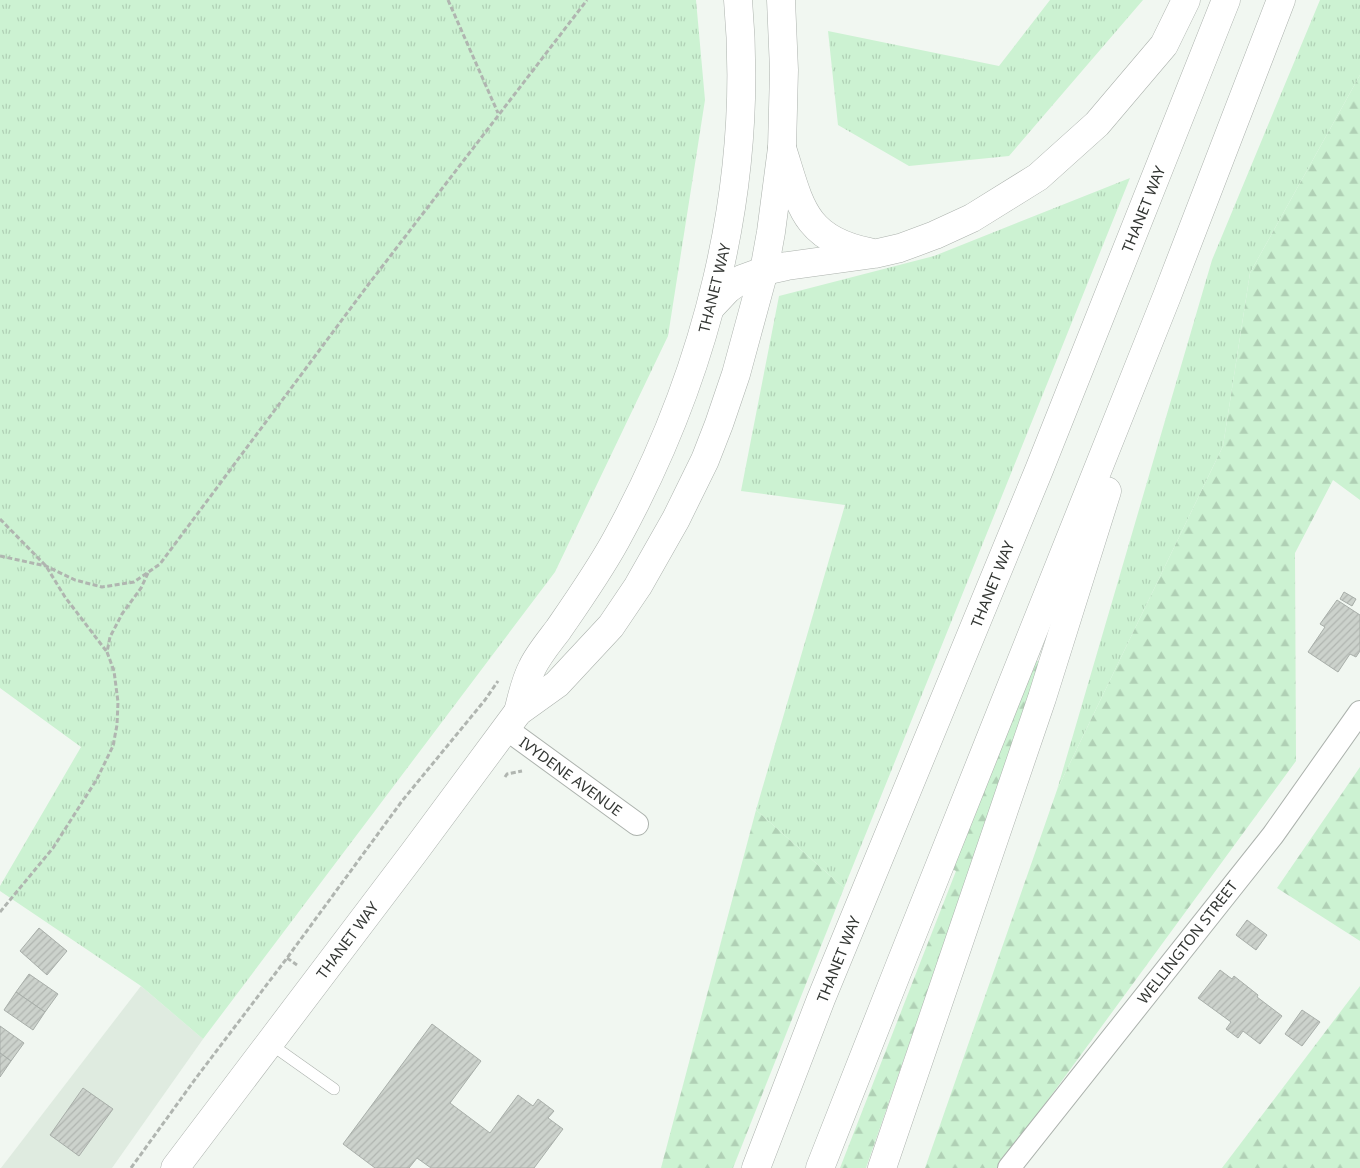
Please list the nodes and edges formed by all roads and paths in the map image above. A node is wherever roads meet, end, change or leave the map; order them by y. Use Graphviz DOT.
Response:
graph roads {
  1 [pos="448,0"];
  2 [pos="586,0"];
  3 [pos="738,0"];
  4 [pos="781,0"];
  5 [pos="1186,0"];
  6 [pos="1226,0"];
  7 [pos="1281,0"];
  8 [pos="498,113"];
  9 [pos="782,148"];
  10 [pos="874,254"];
  11 [pos="764,271"];
  12 [pos="1167,296"];
  13 [pos="711,307"];
  14 [pos="0,519"];
  15 [pos="0,556"];
  16 [pos="46,566"];
  17 [pos="148,572"];
  18 [pos="107,652"];
  19 [pos="501,677"];
  20 [pos="1360,712"];
  21 [pos="512,720"];
  22 [pos="636,824"];
  23 [pos="0,912"];
  24 [pos="269,1043"];
  25 [pos="334,1089"];
  26 [pos="131,1168"];
  27 [pos="175,1168"];
  28 [pos="756,1168"];
  29 [pos="820,1168"];
  30 [pos="882,1168"];
  31 [pos="1009,1168"];
  1 -- 8 [label="path"];
  2 -- 8 [label="path"];
  3 -- 13 [label="main road, THANET WAY"];
  4 -- 9 [label="main road, THANET WAY"];
  5 -- 10 [label="main road"];
  6 -- 28 [label="main road, THANET WAY"];
  7 -- 12 [label="main road"];
  8 -- 17 [label="path"];
  9 -- 10 [label="main road"];
  9 -- 11 [label="main road, THANET WAY"];
  10 -- 11 [label="main road"];
  11 -- 13 [label="main road"];
  11 -- 21 [label="main road, THANET WAY"];
  12 -- 29 [label="main road"];
  12 -- 30 [label="main road"];
  13 -- 21 [label="main road, THANET WAY"];
  14 -- 16 [label="path"];
  15 -- 16 [label="path"];
  16 -- 17 [label="path"];
  16 -- 18 [label="path"];
  17 -- 18 [label="path"];
  18 -- 23 [label="path"];
  19 -- 26 [label="path"];
  20 -- 31 [label="street, WELLINGTON STREET"];
  21 -- 22 [label="street, IVYDENE AVENUE"];
  21 -- 24 [label="main road, THANET WAY"];
  24 -- 25 [label="lane"];
  24 -- 27 [label="main road, THANET WAY"];
}
